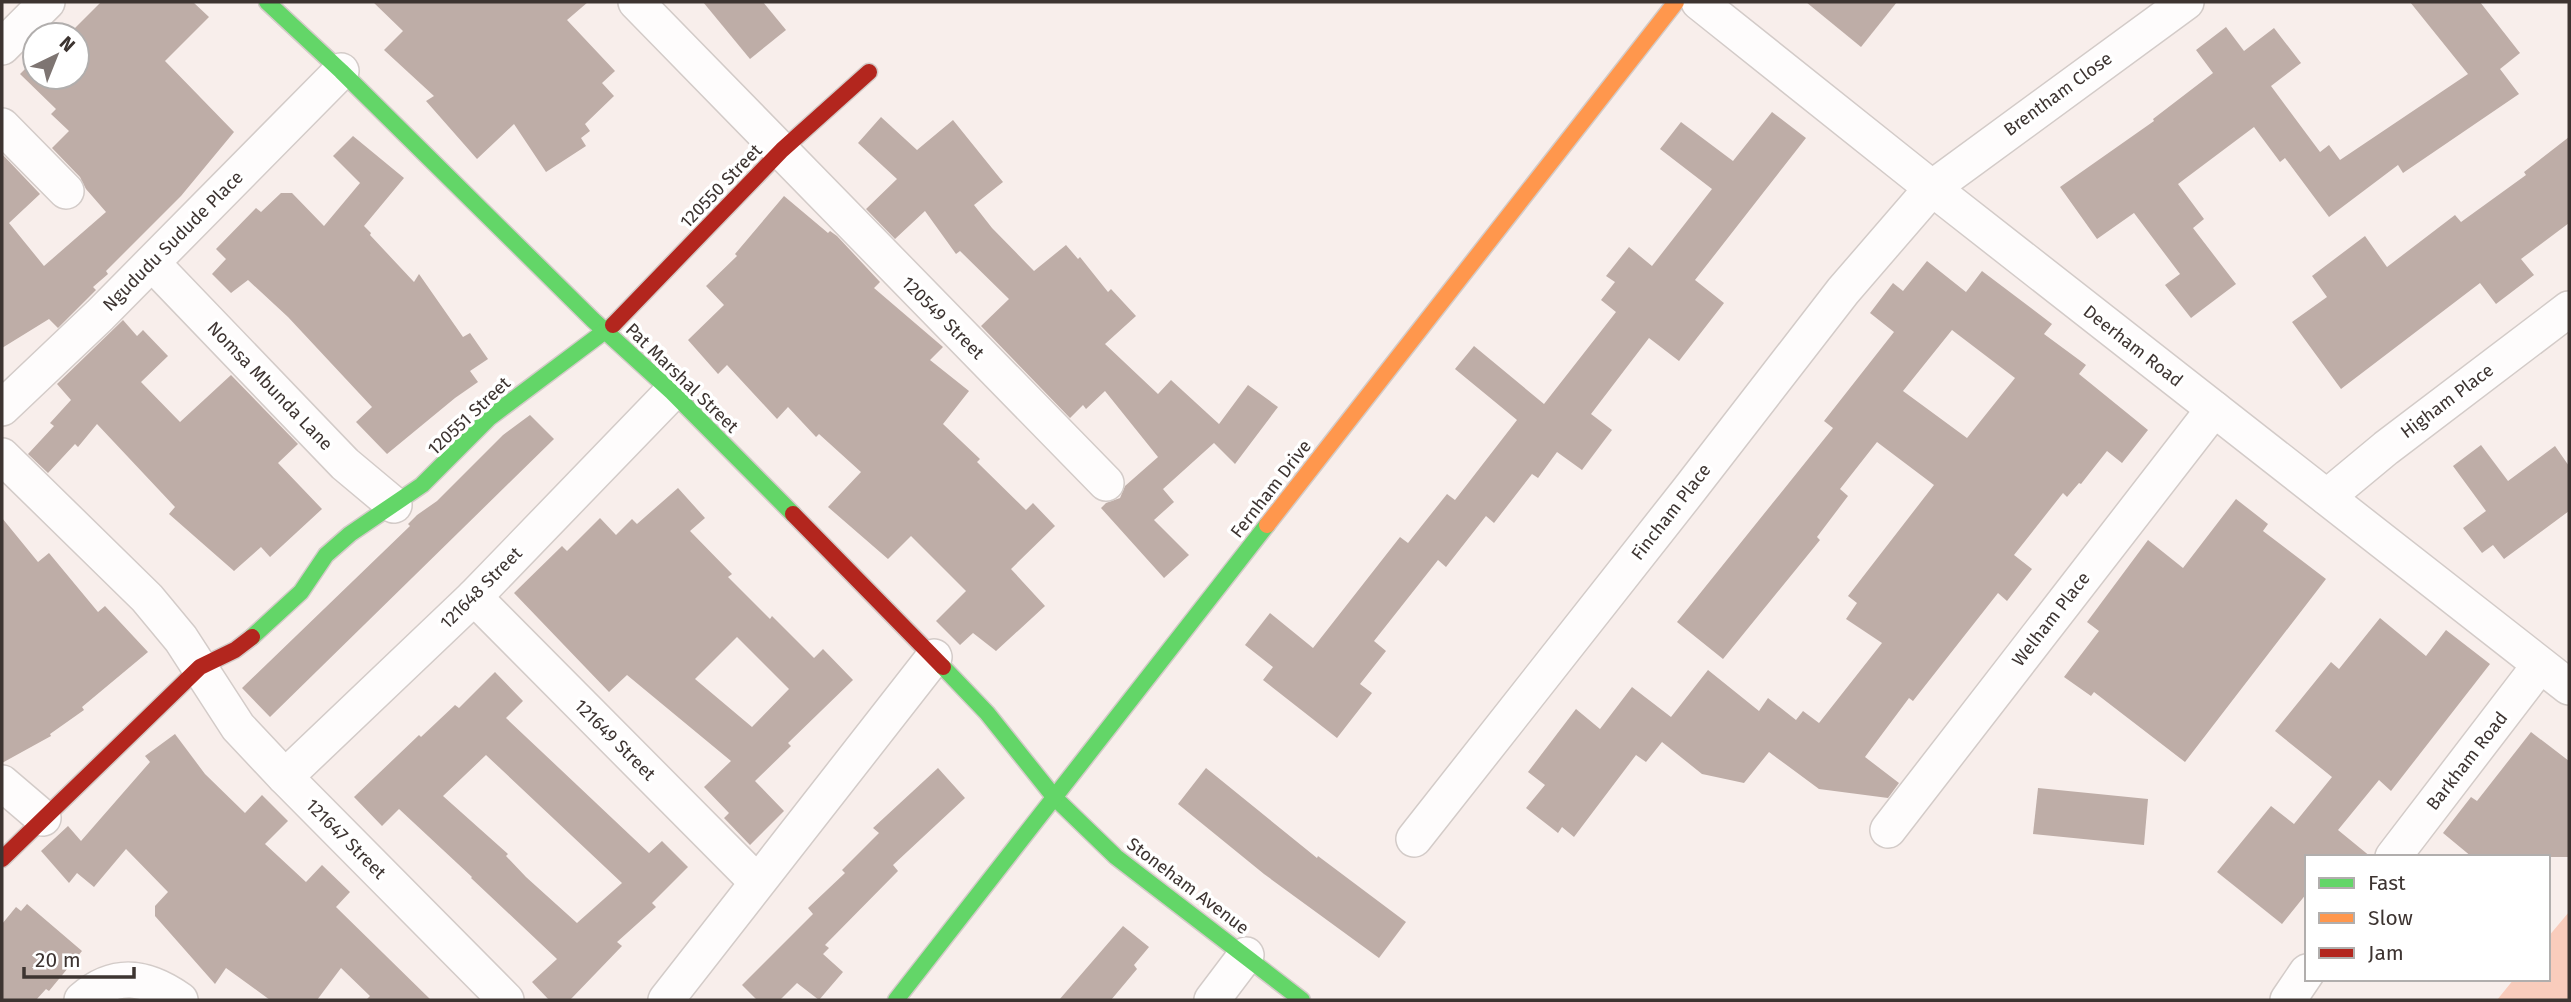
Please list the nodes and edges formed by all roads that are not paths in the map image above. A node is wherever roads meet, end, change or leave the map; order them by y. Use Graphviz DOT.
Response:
graph roads {
  1 [pos="47,2"];
  2 [pos="267,2"];
  3 [pos="636,2"];
  4 [pos="1676,2"];
  5 [pos="1699,2"];
  6 [pos="2186,2"];
  7 [pos="2,47"];
  8 [pos="341,71"];
  9 [pos="869,72"];
  10 [pos="2,126"];
  11 [pos="782,150"];
  12 [pos="1932,188"];
  13 [pos="66,191"];
  14 [pos="152,263"];
  15 [pos="2569,309"];
  16 [pos="606,332"];
  17 [pos="672,392"];
  18 [pos="2,408"];
  19 [pos="2214,409"];
  20 [pos="2,456"];
  21 [pos="1106,483"];
  22 [pos="2327,496"];
  23 [pos="394,505"];
  24 [pos="474,597"];
  25 [pos="934,657"];
  26 [pos="2540,665"];
  27 [pos="200,667"];
  28 [pos="2569,687"];
  29 [pos="285,777"];
  30 [pos="2,783"];
  31 [pos="1055,798"];
  32 [pos="43,818"];
  33 [pos="1888,830"];
  34 [pos="1413,839"];
  35 [pos="2395,855"];
  36 [pos="2,859"];
  37 [pos="757,882"];
  38 [pos="1246,955"];
  39 [pos="2305,975"];
  40 [pos="82,1000"];
  41 [pos="180,1000"];
  42 [pos="506,1000"];
  43 [pos="666,1000"];
  44 [pos="896,1000"];
  45 [pos="1212,1000"];
  46 [pos="1302,1000"];
  47 [pos="2288,1000"];
  1 -- 7 [label="street"];
  2 -- 8 [label="street, Pat Marshal Street"];
  3 -- 11 [label="street, 120549 Street"];
  4 -- 31 [label="street, Fernham Drive"];
  5 -- 12 [label="street, Deerham Road"];
  6 -- 12 [label="street, Brentham Close"];
  8 -- 14 [label="street, Ngududu Sudude Place"];
  8 -- 16 [label="street, Pat Marshal Street"];
  9 -- 11 [label="street, 120550 Street"];
  10 -- 13 [label="street"];
  11 -- 16 [label="street, 120550 Street"];
  11 -- 21 [label="street, 120549 Street"];
  12 -- 19 [label="street, Deerham Road"];
  12 -- 34 [label="street, Fincham Place"];
  14 -- 18 [label="street, Ngududu Sudude Place"];
  14 -- 23 [label="street, Nomsa Mbunda Lane"];
  15 -- 22 [label="street, Higham Place"];
  16 -- 17 [label="street, Pat Marshal Street"];
  16 -- 23 [label="street, 120551 Street"];
  17 -- 24 [label="street, 121648 Street"];
  17 -- 25 [label="street, Pat Marshal Street"];
  19 -- 22 [label="street, Deerham Road"];
  19 -- 33 [label="street, Welham Place"];
  20 -- 27 [label="street, 121647 Street"];
  22 -- 26 [label="street, Deerham Road"];
  23 -- 27 [label="street, 120551 Street"];
  24 -- 29 [label="street, 121648 Street"];
  24 -- 37 [label="street, 121649 Street"];
  25 -- 31 [label="street, Pat Marshal Street"];
  25 -- 37 [label="street"];
  26 -- 28 [label="street, Deerham Road"];
  26 -- 35 [label="street, Barkham Road"];
  27 -- 29 [label="street, 121647 Street"];
  27 -- 32 [label="street, 120551 Street"];
  29 -- 42 [label="street, 121647 Street"];
  30 -- 32 [label="street"];
  31 -- 38 [label="street, Stoneham Avenue"];
  31 -- 44 [label="street, Fernham Drive"];
  32 -- 36 [label="street, 120551 Street"];
  37 -- 43 [label="street"];
  38 -- 45 [label="street"];
  38 -- 46 [label="street, Stoneham Avenue"];
  39 -- 47 [label="street"];
  40 -- 41 [label="street"];
}
